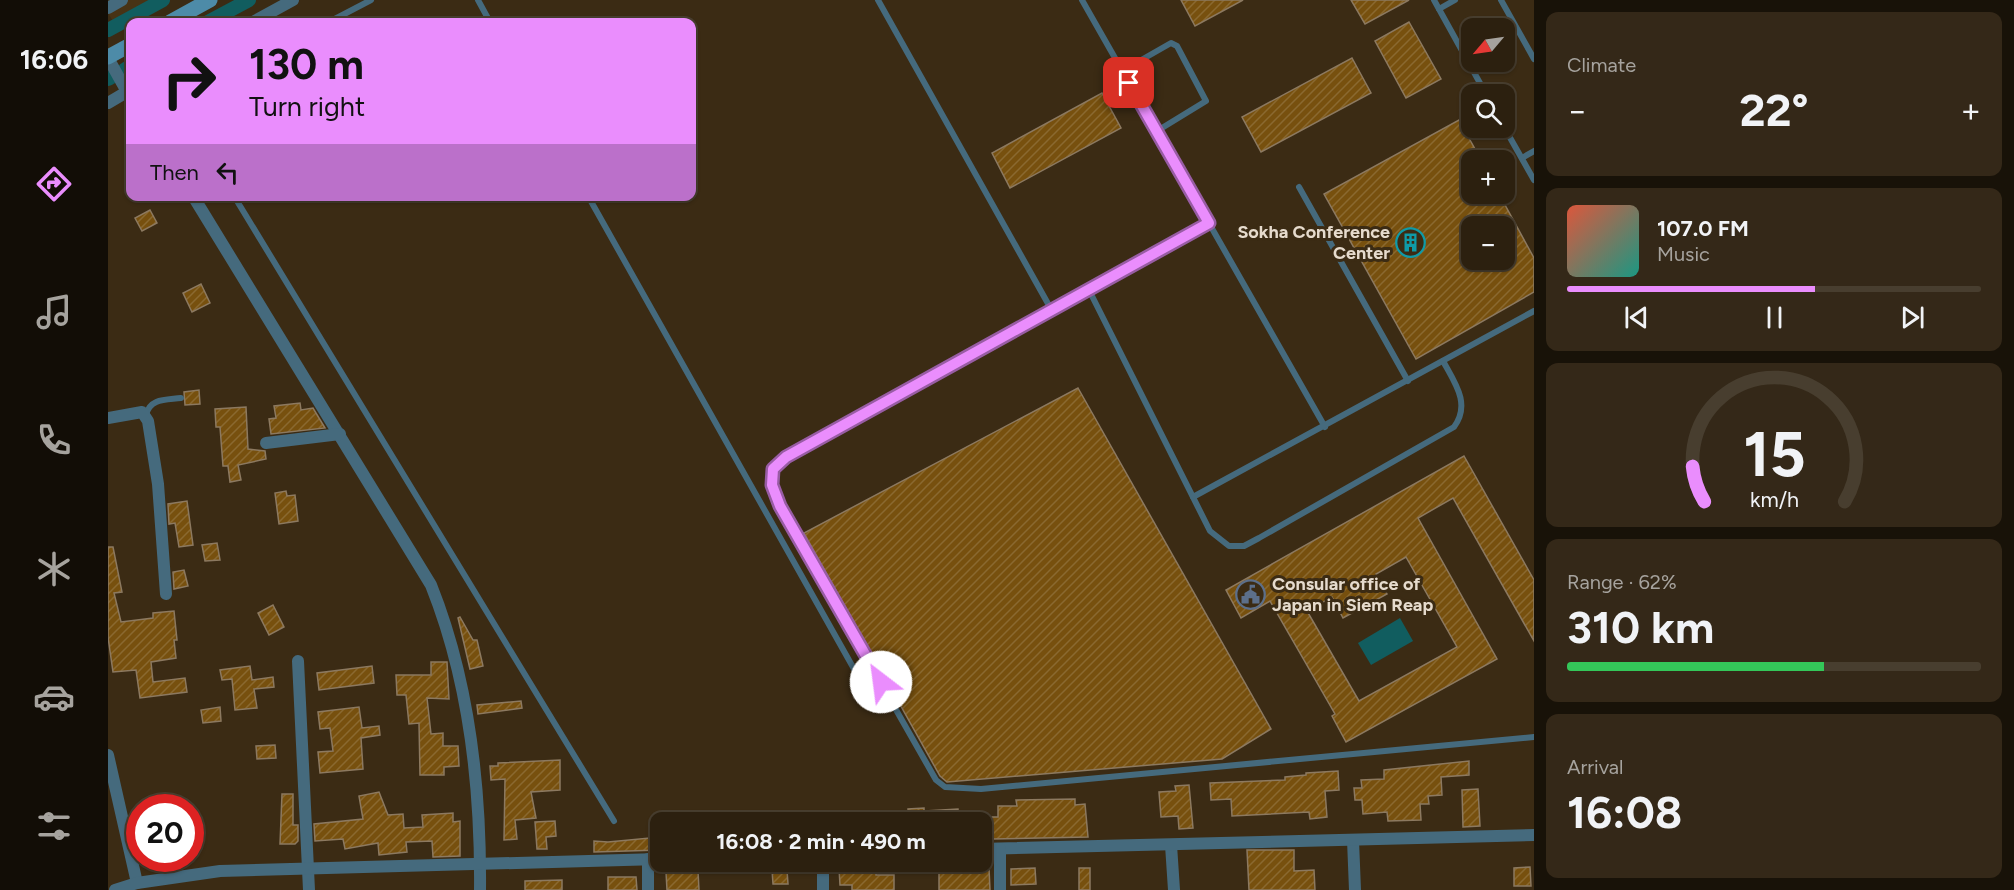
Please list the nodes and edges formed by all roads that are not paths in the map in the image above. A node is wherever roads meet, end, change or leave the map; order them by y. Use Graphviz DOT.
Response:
graph roads {
  1 [pos="122,0"];
  2 [pos="210,0"];
  3 [pos="293,0"];
  4 [pos="370,0"];
  5 [pos="478,0"];
  6 [pos="878,0"];
  7 [pos="1082,0"];
  8 [pos="1434,0"];
  9 [pos="1455,0"];
  10 [pos="1501,0"];
  11 [pos="108,8"];
  12 [pos="1439,9"];
  13 [pos="177,18"];
  14 [pos="260,18"];
  15 [pos="336,18"];
  16 [pos="488,18"];
  17 [pos="126,47"];
  18 [pos="108,58"];
  19 [pos="1534,59"];
  20 [pos="1122,71"];
  21 [pos="1480,84"];
  22 [pos="126,88"];
  23 [pos="126,94"];
  24 [pos="108,103"];
  25 [pos="1157,130"];
  26 [pos="1510,138"];
  27 [pos="1534,151"];
  28 [pos="1522,158"];
  29 [pos="1534,180"];
  30 [pos="1299,187"];
  31 [pos="196,201"];
  32 [pos="237,201"];
  33 [pos="591,201"];
  34 [pos="1209,223"];
  35 [pos="1088,288"];
  36 [pos="1051,309"];
  37 [pos="1534,311"];
  38 [pos="1443,361"];
  39 [pos="1408,381"];
  40 [pos="181,398"];
  41 [pos="146,415"];
  42 [pos="108,418"];
  43 [pos="1325,427"];
  44 [pos="340,434"];
  45 [pos="266,443"];
  46 [pos="1193,497"];
  47 [pos="166,594"];
  48 [pos="298,661"];
  49 [pos="854,669"];
  50 [pos="1534,737"];
  51 [pos="108,754"];
  52 [pos="614,821"];
  53 [pos="1534,835"];
  54 [pos="1353,840"];
  55 [pos="1171,844"];
  56 [pos="992,849"];
  57 [pos="1000,849"];
  58 [pos="650,859"];
  59 [pos="480,863"];
  60 [pos="306,868"];
  61 [pos="651,872"];
  62 [pos="823,872"];
  63 [pos="137,883"];
  64 [pos="115,890"];
  65 [pos="309,890"];
  66 [pos="480,890"];
  67 [pos="648,890"];
  68 [pos="823,890"];
  69 [pos="1000,890"];
  70 [pos="1174,890"];
  71 [pos="1355,890"];
  1 -- 11 [label="street"];
  2 -- 13 [label="street"];
  3 -- 14 [label="street"];
  4 -- 15 [label="lane"];
  5 -- 16 [label="lane"];
  6 -- 36 [label="lane"];
  7 -- 20 [label="lane"];
  8 -- 12 [label="lane"];
  9 -- 12 [label="lane"];
  10 -- 19 [label="lane"];
  12 -- 21 [label="lane"];
  17 -- 18 [label="street"];
  18 -- 22 [label="street"];
  20 -- 25 [label="lane"];
  20 -- 25 [label="lane"];
  23 -- 24 [label="street"];
  25 -- 34 [label="lane"];
  26 -- 28 [label="lane"];
  27 -- 28 [label="lane"];
  28 -- 29 [label="lane"];
  30 -- 39 [label="lane"];
  31 -- 44 [label="street"];
  32 -- 52 [label="lane"];
  33 -- 49 [label="lane"];
  34 -- 35 [label="lane"];
  34 -- 43 [label="lane"];
  35 -- 36 [label="lane"];
  35 -- 46 [label="lane"];
  36 -- 50 [label="lane"];
  37 -- 38 [label="lane"];
  38 -- 39 [label="lane"];
  38 -- 46 [label="lane"];
  39 -- 43 [label="lane"];
  40 -- 41 [label="lane"];
  41 -- 42 [label="street"];
  41 -- 47 [label="street"];
  43 -- 46 [label="lane"];
  44 -- 45 [label="street"];
  44 -- 59 [label="street"];
  48 -- 60 [label="street"];
  51 -- 63 [label="street"];
  53 -- 54 [label="street"];
  54 -- 55 [label="street"];
  54 -- 71 [label="street"];
  55 -- 57 [label="street"];
  55 -- 70 [label="street"];
  56 -- 57 [label="street"];
  57 -- 69 [label="street"];
  58 -- 59 [label="street"];
  59 -- 60 [label="street"];
  59 -- 66 [label="street"];
  60 -- 63 [label="street"];
  60 -- 65 [label="street"];
  61 -- 67 [label="street"];
  62 -- 68 [label="street"];
  63 -- 64 [label="street"];
}
